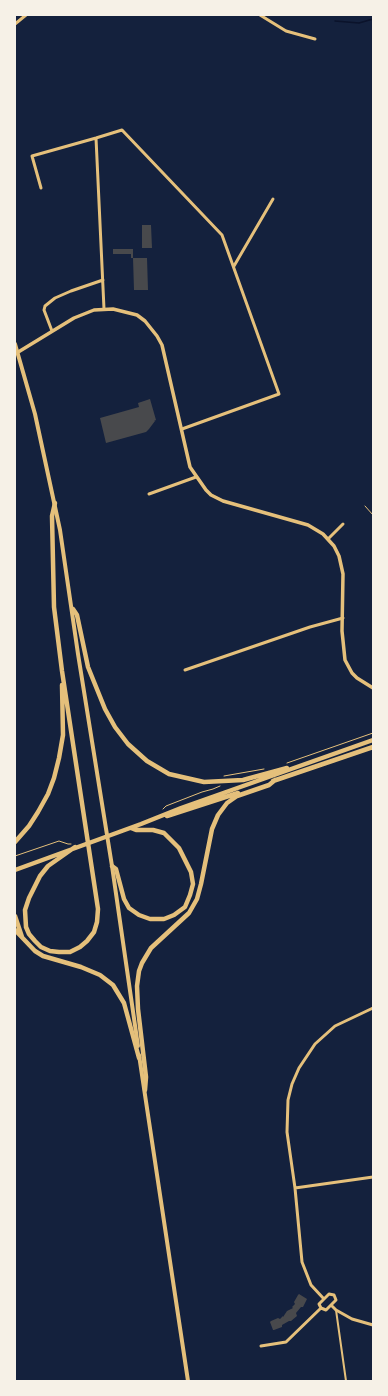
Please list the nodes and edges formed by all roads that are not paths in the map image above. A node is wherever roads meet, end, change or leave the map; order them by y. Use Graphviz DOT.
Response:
graph roads {
  1 [pos="26,15"];
  2 [pos="260,15"];
  3 [pos="15,24"];
  4 [pos="315,39"];
  5 [pos="96,138"];
  6 [pos="41,188"];
  7 [pos="273,199"];
  8 [pos="234,266"];
  9 [pos="103,280"];
  10 [pos="104,309"];
  11 [pos="52,331"];
  12 [pos="15,344"];
  13 [pos="15,354"];
  14 [pos="182,429"];
  15 [pos="196,476"];
  16 [pos="149,494"];
  17 [pos="54,503"];
  18 [pos="343,524"];
  19 [pos="328,539"];
  20 [pos="73,609"];
  21 [pos="343,618"];
  22 [pos="185,670"];
  23 [pos="62,671"];
  24 [pos="373,688"];
  25 [pos="373,740"];
  26 [pos="373,747"];
  27 [pos="310,763"];
  28 [pos="275,780"];
  29 [pos="141,824"];
  30 [pos="131,828"];
  31 [pos="15,842"];
  32 [pos="75,847"];
  33 [pos="112,866"];
  34 [pos="15,868"];
  35 [pos="15,916"];
  36 [pos="15,930"];
  37 [pos="23,940"];
  38 [pos="373,1008"];
  39 [pos="139,1058"];
  40 [pos="145,1090"];
  41 [pos="373,1177"];
  42 [pos="295,1188"];
  43 [pos="324,1299"];
  44 [pos="331,1305"];
  45 [pos="321,1308"];
  46 [pos="336,1310"];
  47 [pos="373,1325"];
  48 [pos="261,1346"];
  49 [pos="188,1381"];
  50 [pos="346,1381"];
  1 -- 3 [label="street"];
  2 -- 4 [label="street"];
  5 -- 6 [label="street"];
  5 -- 8 [label="street"];
  5 -- 9 [label="street"];
  7 -- 8 [label="street"];
  8 -- 14 [label="street"];
  9 -- 10 [label="street"];
  9 -- 11 [label="street"];
  10 -- 11 [label="street"];
  10 -- 14 [label="street"];
  11 -- 13 [label="street"];
  12 -- 17 [label="main road"];
  14 -- 15 [label="street"];
  15 -- 16 [label="street"];
  15 -- 19 [label="street"];
  17 -- 20 [label="main road"];
  17 -- 23 [label="main road"];
  18 -- 19 [label="street"];
  19 -- 21 [label="street"];
  20 -- 27 [label="main road"];
  20 -- 33 [label="main road"];
  21 -- 22 [label="street"];
  21 -- 24 [label="street"];
  23 -- 31 [label="main road"];
  23 -- 32 [label="main road"];
  25 -- 27 [label="main road"];
  26 -- 28 [label="main road"];
  27 -- 29 [label="main road"];
  28 -- 29 [label="main road"];
  28 -- 40 [label="main road"];
  29 -- 30 [label="main road"];
  30 -- 32 [label="main road"];
  30 -- 33 [label="main road"];
  32 -- 34 [label="main road"];
  33 -- 39 [label="main road"];
  35 -- 37 [label="main road"];
  36 -- 37 [label="main road"];
  37 -- 39 [label="main road"];
  38 -- 42 [label="street"];
  39 -- 40 [label="main road"];
  40 -- 49 [label="main road"];
  41 -- 42 [label="street"];
  42 -- 43 [label="street"];
  43 -- 44 [label="street"];
  43 -- 45 [label="street"];
  44 -- 45 [label="street"];
  44 -- 46 [label="street"];
  45 -- 48 [label="street"];
  46 -- 47 [label="street"];
  46 -- 50 [label="street"];
}
